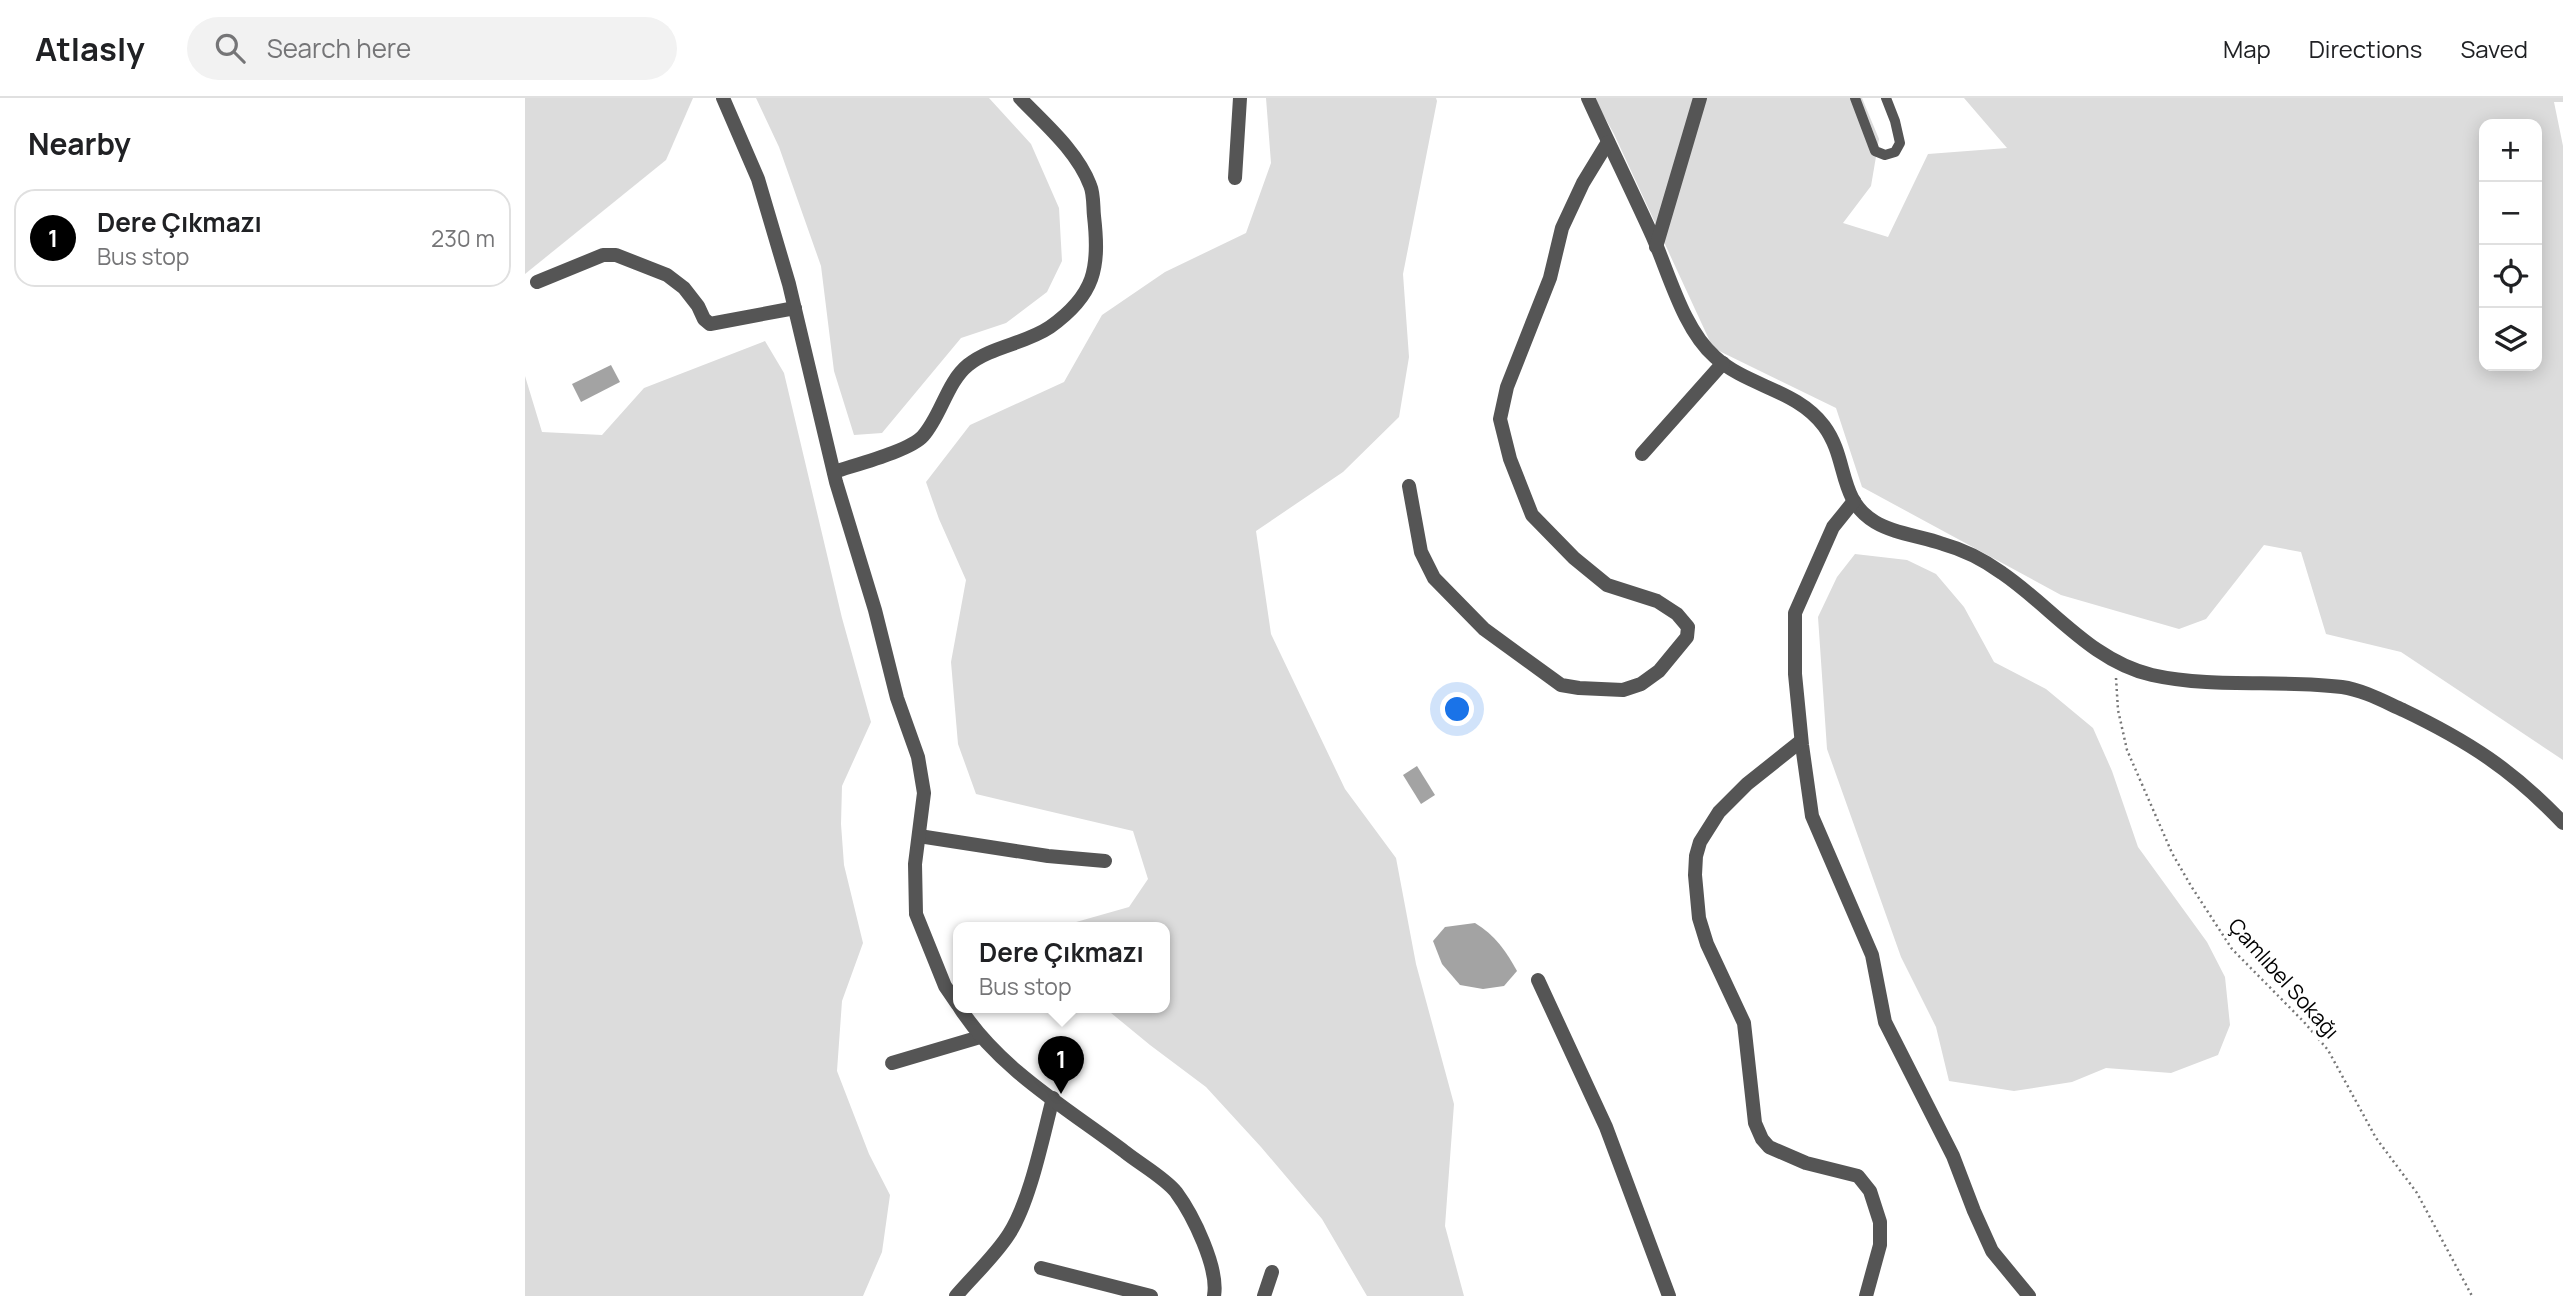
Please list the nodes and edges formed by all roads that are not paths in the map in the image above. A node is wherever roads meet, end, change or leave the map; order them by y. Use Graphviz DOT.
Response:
graph roads {
  1 [pos="723,98"];
  2 [pos="1020,98"];
  3 [pos="1240,98"];
  4 [pos="1588,98"];
  5 [pos="1700,98"];
  6 [pos="1855,98"];
  7 [pos="1887,98"];
  8 [pos="1608,142"];
  9 [pos="1235,178"];
  10 [pos="1656,247"];
  11 [pos="537,282"];
  12 [pos="795,308"];
  13 [pos="1723,363"];
  14 [pos="1642,454"];
  15 [pos="834,472"];
  16 [pos="1409,486"];
  17 [pos="1854,501"];
  18 [pos="1801,741"];
  19 [pos="2563,823"];
  20 [pos="919,836"];
  21 [pos="1105,862"];
  22 [pos="1538,980"];
  23 [pos="953,998"];
  24 [pos="963,1013"];
  25 [pos="980,1037"];
  26 [pos="892,1063"];
  27 [pos="1053,1098"];
  28 [pos="1041,1268"];
  29 [pos="1272,1272"];
  30 [pos="956,1296"];
  31 [pos="1151,1296"];
  32 [pos="1214,1296"];
  33 [pos="1264,1296"];
  34 [pos="1669,1296"];
  35 [pos="1865,1296"];
  36 [pos="2029,1296"];
  1 -- 12 [label="street"];
  2 -- 15 [label="street"];
  3 -- 9 [label="street"];
  4 -- 8 [label="street"];
  5 -- 10 [label="street"];
  6 -- 7 [label="lane"];
  8 -- 10 [label="street"];
  8 -- 16 [label="street"];
  10 -- 13 [label="street"];
  11 -- 12 [label="street"];
  12 -- 15 [label="street"];
  13 -- 14 [label="street"];
  13 -- 17 [label="street"];
  15 -- 20 [label="street"];
  17 -- 18 [label="street"];
  17 -- 19 [label="street"];
  18 -- 35 [label="street"];
  18 -- 36 [label="street"];
  20 -- 21 [label="street"];
  20 -- 23 [label="street"];
  22 -- 34 [label="street"];
  24 -- 25 [label="street"];
  25 -- 26 [label="street"];
  25 -- 27 [label="street"];
  27 -- 30 [label="street"];
  27 -- 32 [label="street"];
  28 -- 31 [label="street"];
  29 -- 33 [label="street"];
}
